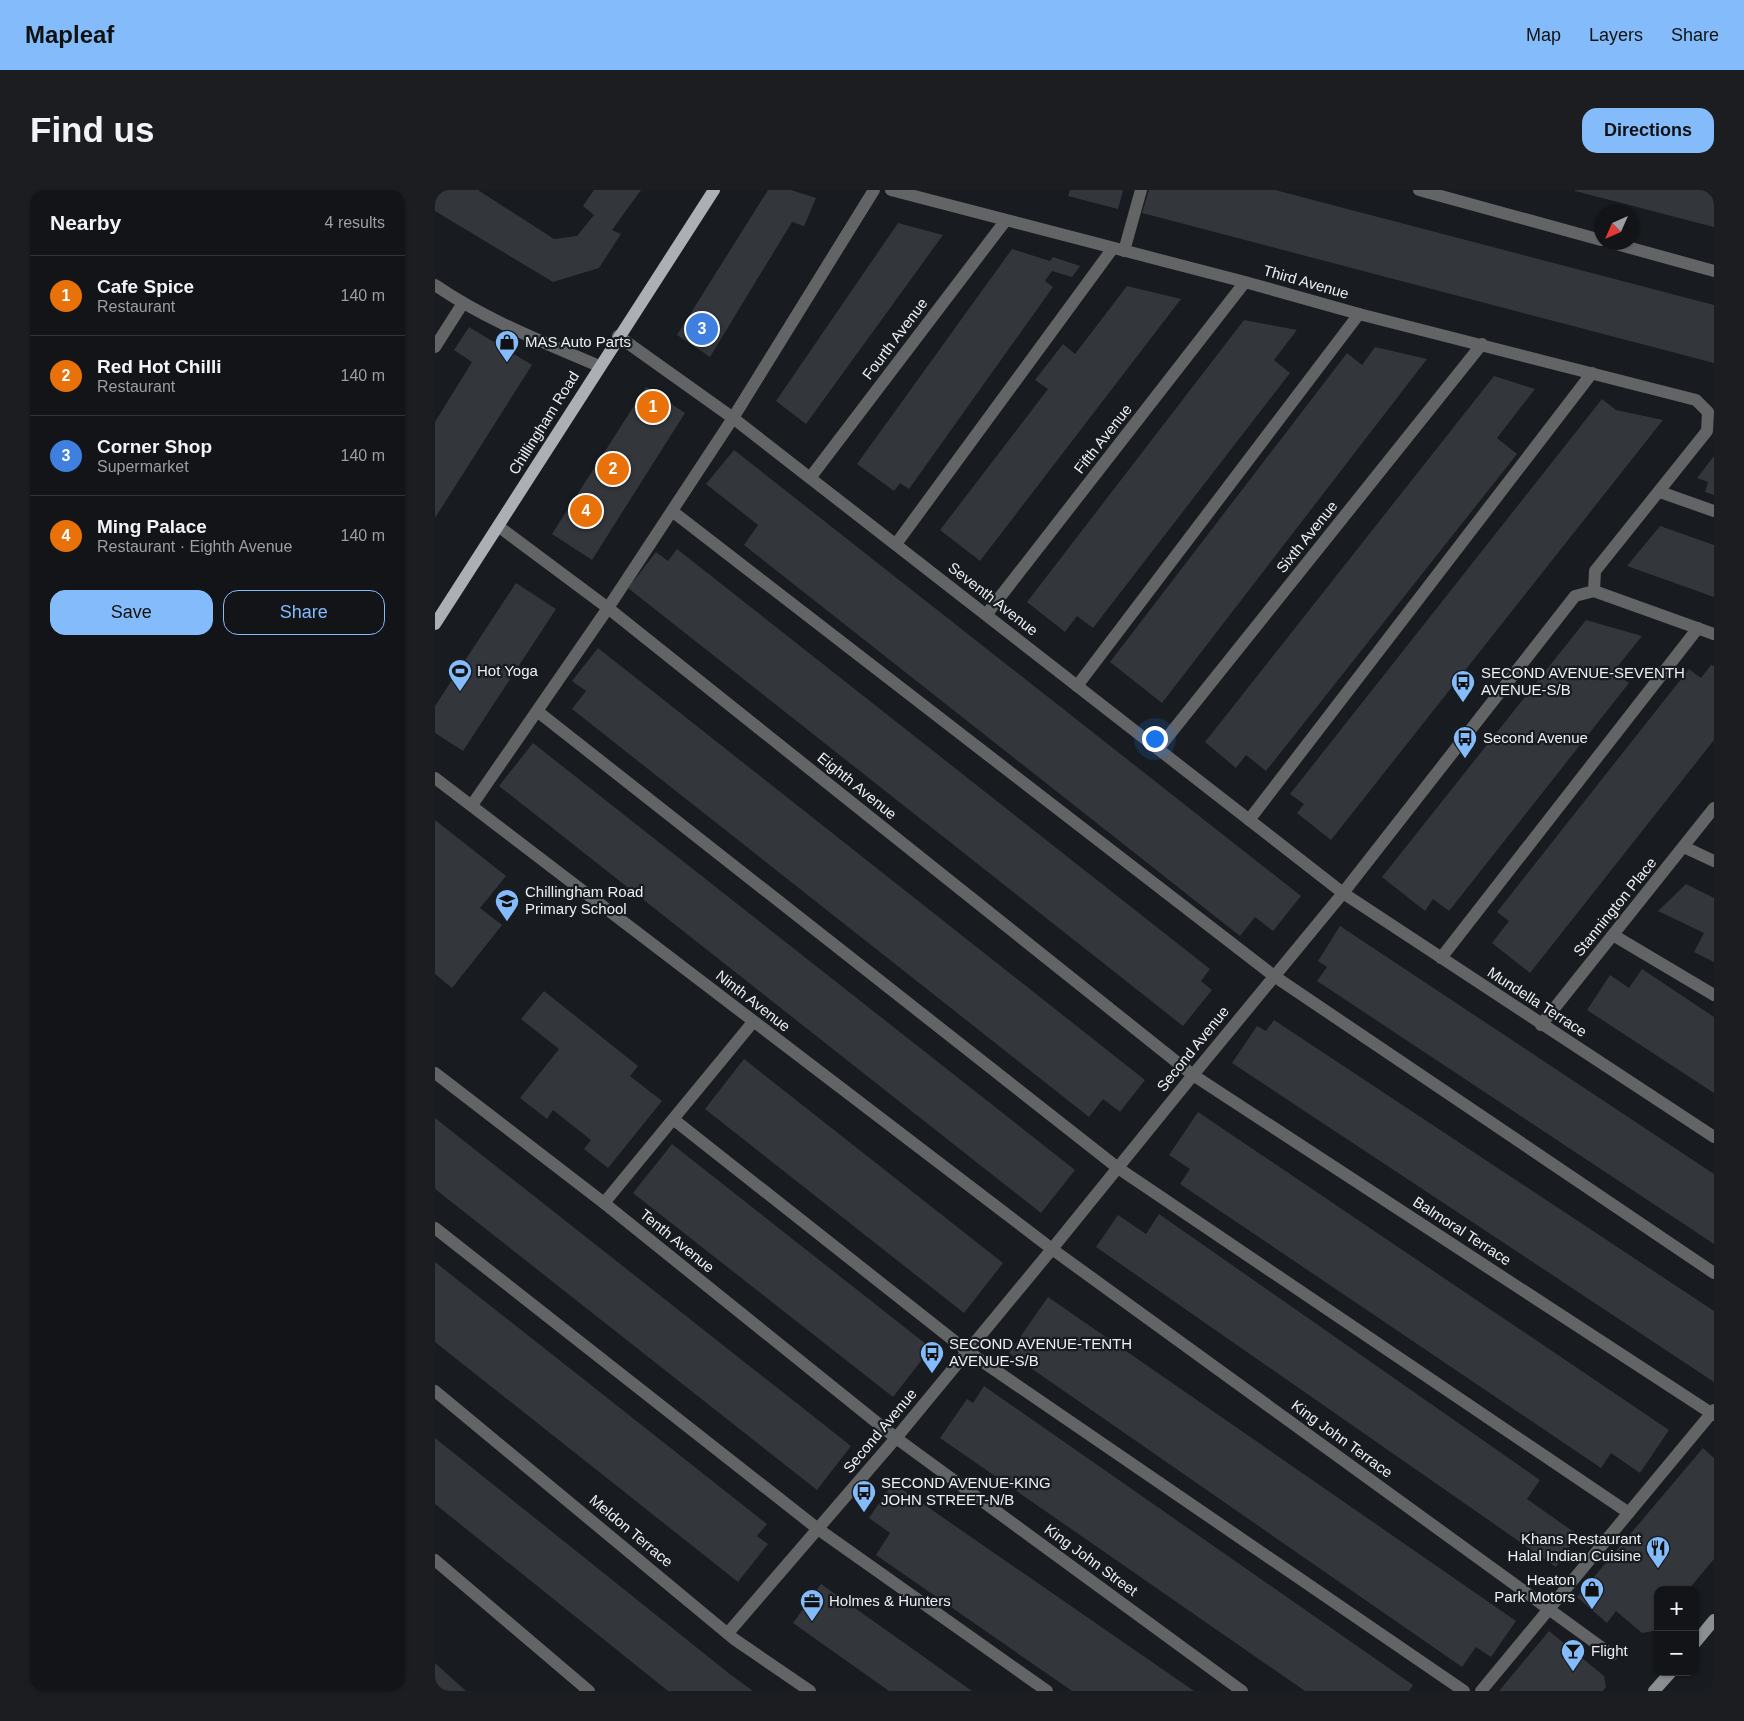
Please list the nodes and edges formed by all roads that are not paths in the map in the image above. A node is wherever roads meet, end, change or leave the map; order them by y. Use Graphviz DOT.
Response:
graph roads {
  1 [pos="713,190"];
  2 [pos="874,190"];
  3 [pos="891,190"];
  4 [pos="1141,190"];
  5 [pos="1419,190"];
  6 [pos="1005,220"];
  7 [pos="1594,238"];
  8 [pos="1119,249"];
  9 [pos="1637,250"];
  10 [pos="1714,272"];
  11 [pos="1245,282"];
  12 [pos="435,285"];
  13 [pos="463,303"];
  14 [pos="1359,314"];
  15 [pos="619,336"];
  16 [pos="1482,344"];
  17 [pos="435,347"];
  18 [pos="599,366"];
  19 [pos="1592,373"];
  20 [pos="1711,410"];
  21 [pos="733,418"];
  22 [pos="810,478"];
  23 [pos="1660,492"];
  24 [pos="672,511"];
  25 [pos="1714,511"];
  26 [pos="498,526"];
  27 [pos="895,544"];
  28 [pos="1594,592"];
  29 [pos="608,608"];
  30 [pos="986,615"];
  31 [pos="435,624"];
  32 [pos="1698,628"];
  33 [pos="1714,634"];
  34 [pos="1077,686"];
  35 [pos="537,711"];
  36 [pos="1158,749"];
  37 [pos="435,778"];
  38 [pos="472,805"];
  39 [pos="1714,808"];
  40 [pos="1249,820"];
  41 [pos="1684,847"];
  42 [pos="1714,861"];
  43 [pos="1343,893"];
  44 [pos="1613,936"];
  45 [pos="1441,958"];
  46 [pos="1274,976"];
  47 [pos="1714,995"];
  48 [pos="753,1022"];
  49 [pos="1541,1025"];
  50 [pos="435,1073"];
  51 [pos="1193,1074"];
  52 [pos="673,1119"];
  53 [pos="1714,1137"];
  54 [pos="1118,1168"];
  55 [pos="604,1204"];
  56 [pos="435,1228"];
  57 [pos="1052,1250"];
  58 [pos="1714,1273"];
  59 [pos="967,1351"];
  60 [pos="435,1391"];
  61 [pos="1713,1413"];
  62 [pos="896,1438"];
  63 [pos="1629,1514"];
  64 [pos="818,1529"];
  65 [pos="435,1560"];
  66 [pos="1549,1609"];
  67 [pos="1714,1620"];
  68 [pos="728,1633"];
  69 [pos="1699,1638"];
  70 [pos="1612,1655"];
  71 [pos="1667,1676"];
  72 [pos="589,1691"];
  73 [pos="810,1691"];
  74 [pos="1047,1691"];
  75 [pos="1243,1691"];
  76 [pos="1464,1691"];
  77 [pos="1481,1691"];
  78 [pos="1654,1691"];
  1 -- 15 [label="main road, Chillingham Road"];
  2 -- 21 [label="street"];
  3 -- 6 [label="street, Third Avenue"];
  4 -- 8 [label="street"];
  5 -- 7 [label="street"];
  6 -- 8 [label="street, Third Avenue"];
  6 -- 22 [label="street, Fourth Avenue"];
  8 -- 11 [label="street, Third Avenue"];
  8 -- 27 [label="street"];
  9 -- 10 [label="street"];
  11 -- 14 [label="street, Third Avenue"];
  11 -- 30 [label="street, Fifth Avenue"];
  12 -- 13 [label="street"];
  13 -- 17 [label="street"];
  13 -- 18 [label="street"];
  14 -- 16 [label="street, Third Avenue"];
  14 -- 34 [label="street"];
  15 -- 18 [label="main road, Chillingham Road"];
  15 -- 21 [label="street, Seventh Avenue"];
  16 -- 19 [label="street, Third Avenue"];
  16 -- 36 [label="street, Sixth Avenue"];
  18 -- 26 [label="main road, Chillingham Road"];
  19 -- 20 [label="street, Third Avenue"];
  19 -- 40 [label="street"];
  20 -- 23 [label="street"];
  21 -- 22 [label="street, Seventh Avenue"];
  21 -- 24 [label="street"];
  22 -- 27 [label="street, Seventh Avenue"];
  23 -- 25 [label="street"];
  23 -- 28 [label="street"];
  24 -- 29 [label="street"];
  24 -- 46 [label="street"];
  26 -- 29 [label="street, Eighth Avenue"];
  26 -- 31 [label="main road, Chillingham Road"];
  27 -- 30 [label="street, Seventh Avenue"];
  28 -- 32 [label="street"];
  28 -- 43 [label="street, Second Avenue"];
  29 -- 35 [label="street"];
  29 -- 51 [label="street, Eighth Avenue"];
  30 -- 34 [label="street, Seventh Avenue"];
  32 -- 33 [label="street"];
  32 -- 45 [label="street"];
  34 -- 36 [label="street, Seventh Avenue"];
  35 -- 38 [label="street"];
  35 -- 54 [label="street"];
  36 -- 40 [label="street, Seventh Avenue"];
  37 -- 38 [label="street, Ninth Avenue"];
  38 -- 48 [label="street, Ninth Avenue"];
  39 -- 41 [label="street, Stannington Place"];
  40 -- 43 [label="street, Seventh Avenue"];
  41 -- 42 [label="street"];
  41 -- 44 [label="street, Stannington Place"];
  43 -- 45 [label="street, Mundella Terrace"];
  43 -- 46 [label="street, Second Avenue"];
  44 -- 47 [label="street"];
  44 -- 49 [label="street, Stannington Place"];
  45 -- 49 [label="street, Mundella Terrace"];
  46 -- 51 [label="street, Second Avenue"];
  46 -- 58 [label="street"];
  48 -- 52 [label="street"];
  48 -- 57 [label="street, Ninth Avenue"];
  49 -- 53 [label="street, Mundella Terrace"];
  50 -- 55 [label="street, Tenth Avenue"];
  51 -- 54 [label="street, Second Avenue"];
  51 -- 61 [label="street, Balmoral Terrace"];
  52 -- 55 [label="street"];
  52 -- 59 [label="street"];
  54 -- 57 [label="street, Second Avenue"];
  54 -- 63 [label="street"];
  55 -- 62 [label="street, Tenth Avenue"];
  56 -- 64 [label="street"];
  57 -- 59 [label="street, Second Avenue"];
  57 -- 66 [label="street, King John Terrace"];
  59 -- 62 [label="street, Second Avenue"];
  59 -- 76 [label="street"];
  60 -- 68 [label="street, Meldon Terrace"];
  61 -- 63 [label="street"];
  62 -- 64 [label="street, Second Avenue"];
  62 -- 75 [label="street, King John Street"];
  63 -- 66 [label="street"];
  64 -- 68 [label="street, Second Avenue"];
  64 -- 74 [label="street"];
  65 -- 72 [label="street"];
  66 -- 70 [label="street, King John Terrace"];
  66 -- 77 [label="street"];
  67 -- 69 [label="street"];
  68 -- 73 [label="street, Meldon Terrace"];
  71 -- 78 [label="street"];
}
